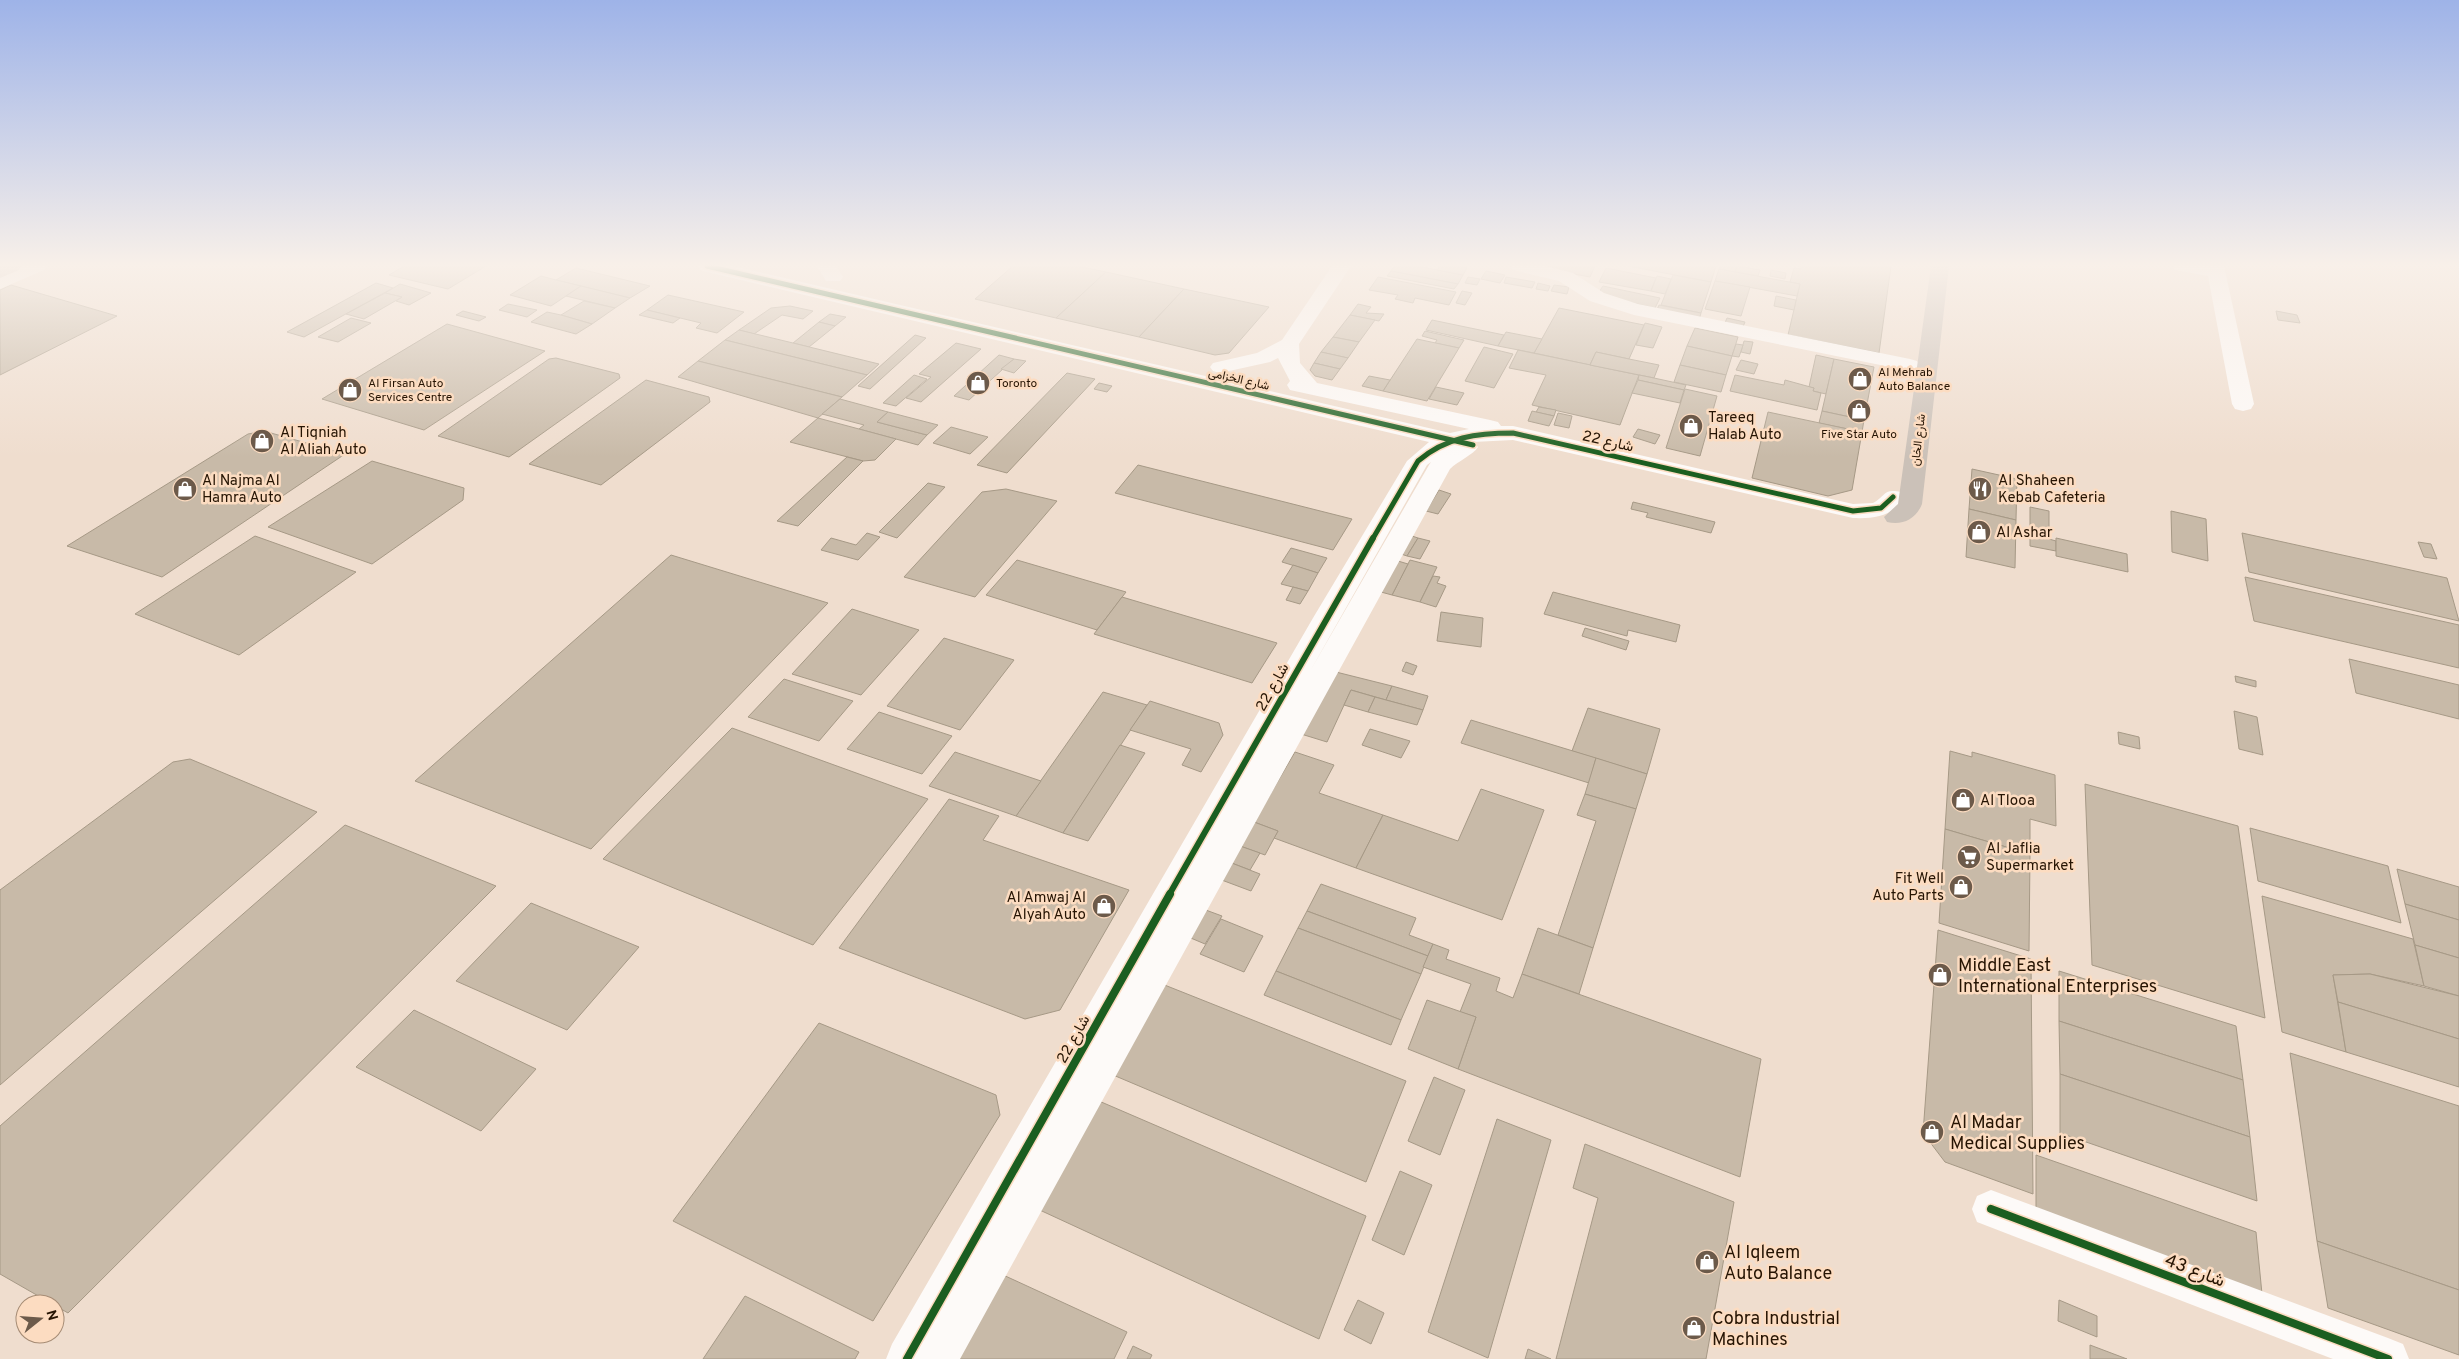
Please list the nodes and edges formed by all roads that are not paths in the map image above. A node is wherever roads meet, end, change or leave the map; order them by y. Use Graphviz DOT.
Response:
graph roads {
  1 [pos="978,329"];
  2 [pos="1066,329"];
  3 [pos="1299,329"];
  4 [pos="1735,329"];
  5 [pos="1915,329"];
  6 [pos="1932,329"];
  7 [pos="2228,329"];
  8 [pos="1289,344"];
  9 [pos="1910,365"];
  10 [pos="1220,367"];
  11 [pos="1310,388"];
  12 [pos="2243,404"];
  13 [pos="1528,435"];
  14 [pos="1462,443"];
  15 [pos="1895,507"];
  16 [pos="1991,1210"];
  17 [pos="907,1359"];
  18 [pos="937,1359"];
  19 [pos="2388,1359"];
  1 -- 14 [label="street, شارع الخزامى"];
  2 -- 10 [label="street, شارع الخزامى"];
  3 -- 8 [label="street"];
  4 -- 9 [label="street"];
  5 -- 9 [label="main road, شارع الخان"];
  6 -- 15 [label="main road, شارع الخان"];
  7 -- 12 [label="street"];
  8 -- 10 [label="street"];
  8 -- 11 [label="street"];
  9 -- 15 [label="main road, شارع الخان"];
  10 -- 11 [label="street, شارع الخزامى"];
  11 -- 13 [label="street, شارع الخزامى"];
  13 -- 14 [label="street, شارع 22"];
  13 -- 15 [label="street, شارع 22"];
  14 -- 15 [label="street, شارع 22"];
  14 -- 17 [label="street, شارع 22"];
  14 -- 18 [label="street, شارع 22"];
  16 -- 19 [label="street, شارع 43"];
}
